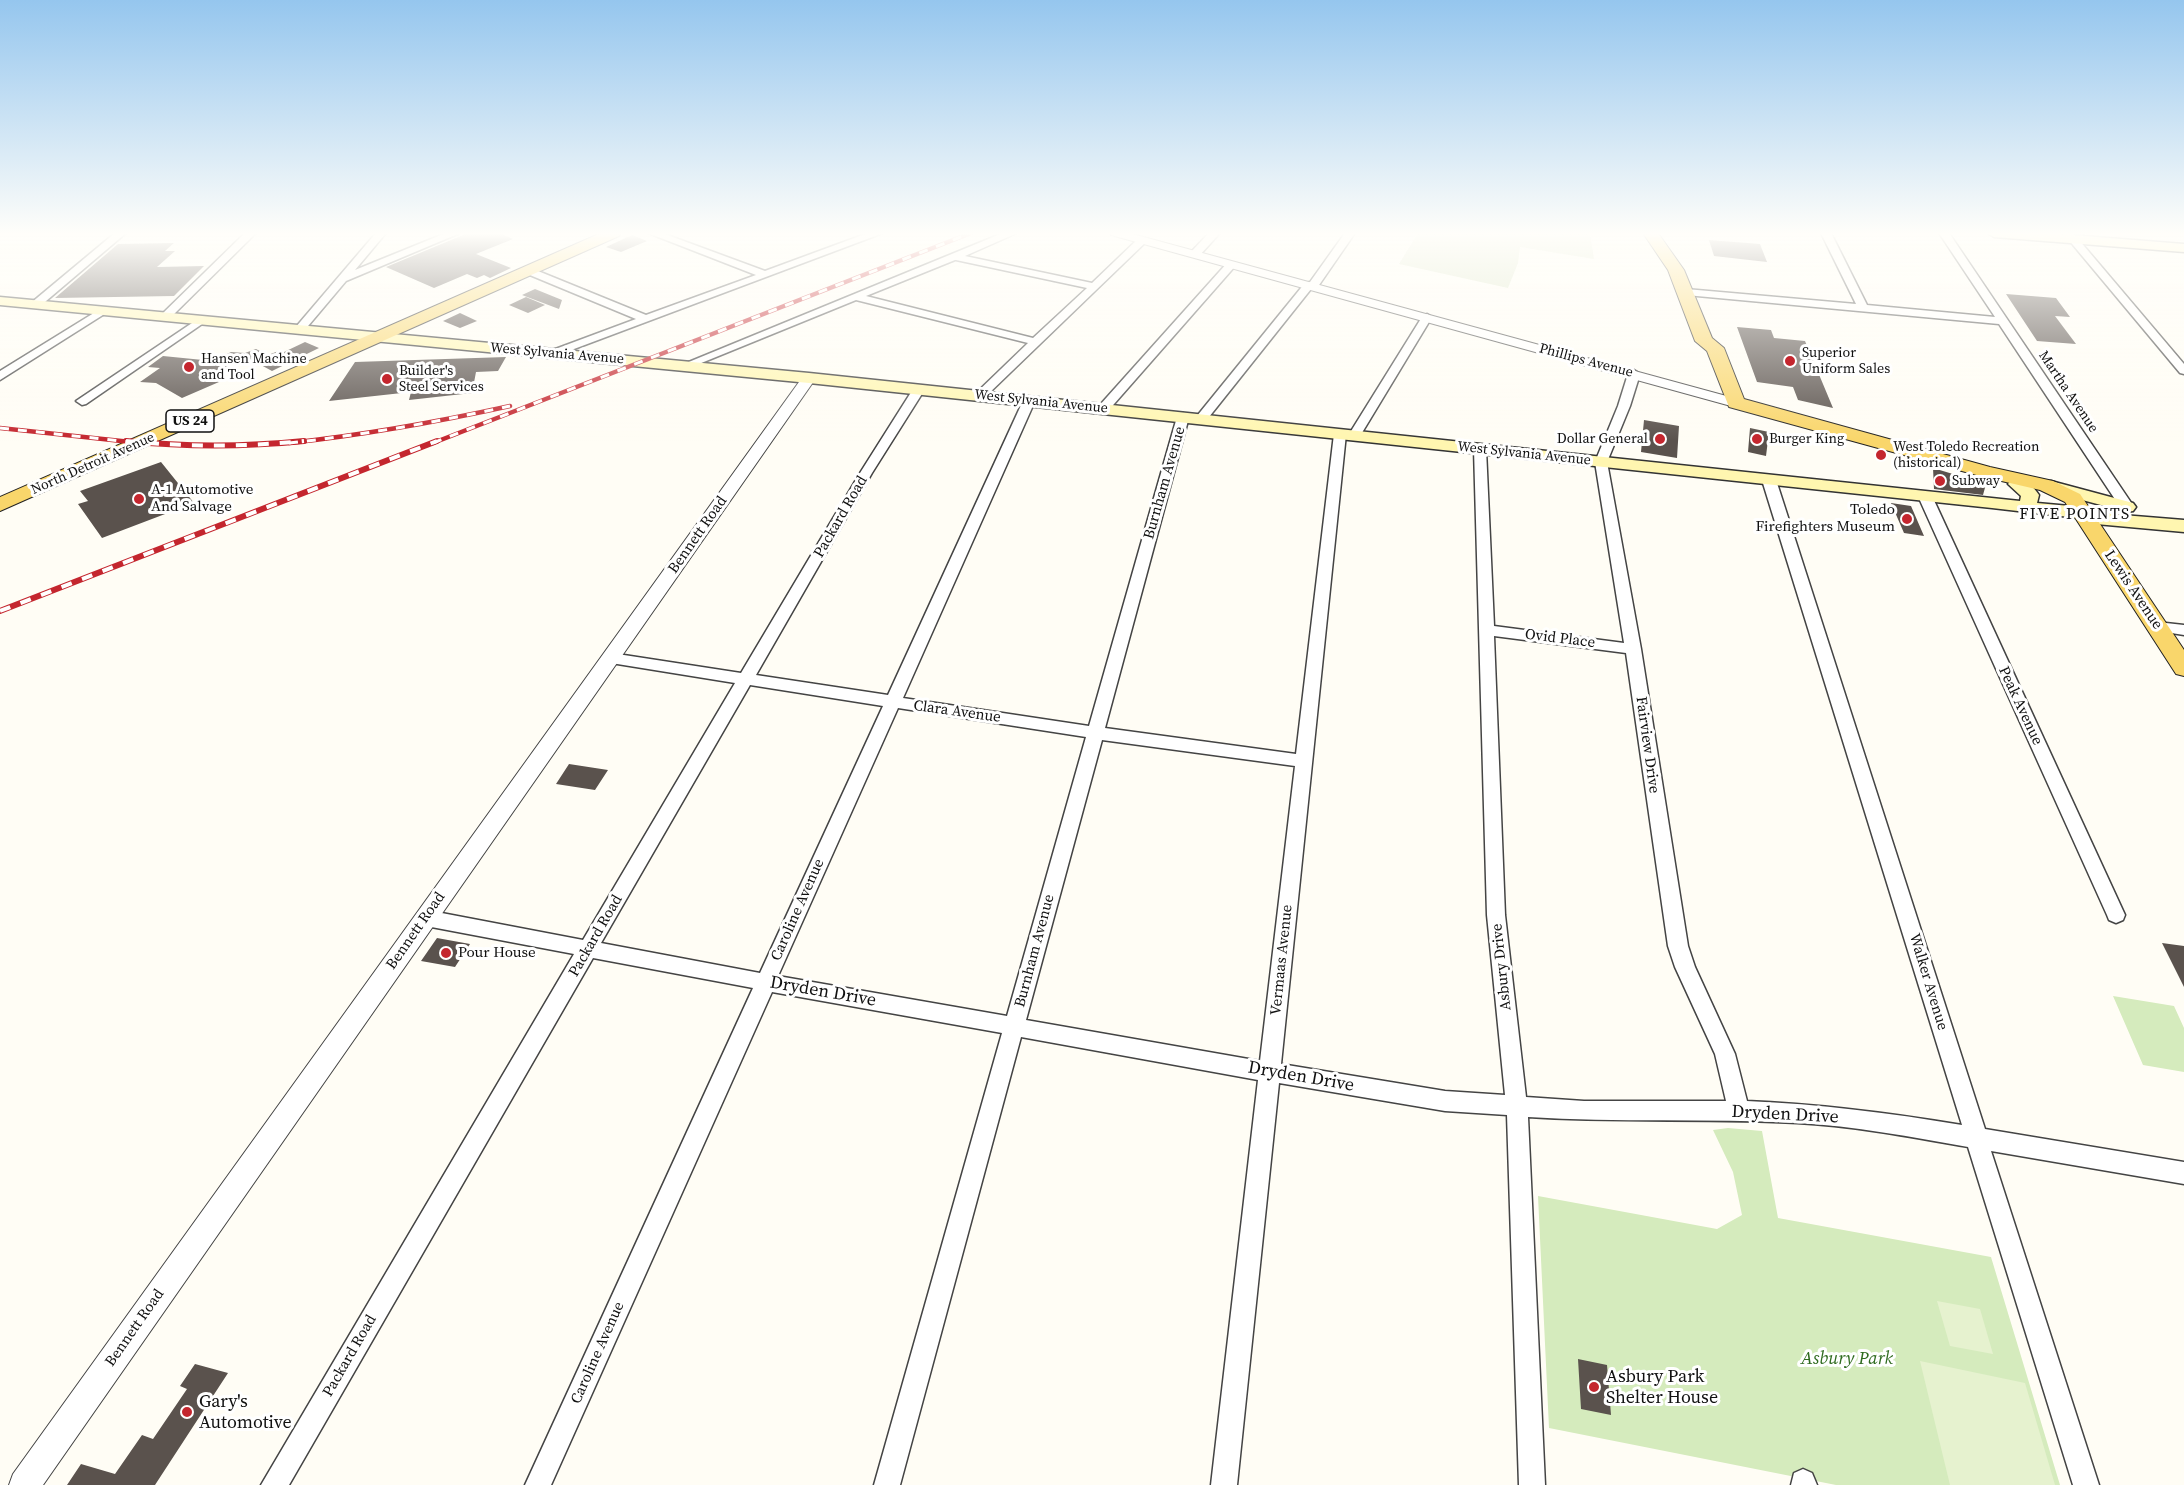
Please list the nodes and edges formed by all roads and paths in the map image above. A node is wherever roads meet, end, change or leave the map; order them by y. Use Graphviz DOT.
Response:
graph roads {
  1 [pos="38,302"];
  2 [pos="180,302"];
  3 [pos="322,302"];
  4 [pos="458,302"];
  5 [pos="605,302"];
  6 [pos="692,302"];
  7 [pos="843,302"];
  8 [pos="877,302"];
  9 [pos="1076,302"];
  10 [pos="1198,302"];
  11 [pos="1296,302"];
  12 [pos="1374,302"];
  13 [pos="1693,302"];
  14 [pos="1793,302"];
  15 [pos="1860,302"];
  16 [pos="1990,302"];
  17 [pos="2126,302"];
  18 [pos="2,303"];
  19 [pos="35,305"];
  20 [pos="1863,308"];
  21 [pos="102,311"];
  22 [pos="165,317"];
  23 [pos="1427,317"];
  24 [pos="646,319"];
  25 [pos="201,320"];
  26 [pos="2002,321"];
  27 [pos="299,330"];
  28 [pos="380,337"];
  29 [pos="1036,342"];
  30 [pos="554,353"];
  31 [pos="685,366"];
  32 [pos="2184,371"];
  33 [pos="1634,374"];
  34 [pos="0,376"];
  35 [pos="1726,377"];
  36 [pos="810,378"];
  37 [pos="919,389"];
  38 [pos="980,395"];
  39 [pos="82,401"];
  40 [pos="1029,401"];
  41 [pos="1736,403"];
  42 [pos="1103,409"];
  43 [pos="1192,418"];
  44 [pos="1803,421"];
  45 [pos="1347,435"];
  46 [pos="1480,449"];
  47 [pos="1601,462"];
  48 [pos="1987,472"];
  49 [pos="1768,480"];
  50 [pos="2017,484"];
  51 [pos="2046,485"];
  52 [pos="1925,496"];
  53 [pos="0,505"];
  54 [pos="2020,506"];
  55 [pos="2081,513"];
  56 [pos="2125,514"];
  57 [pos="2184,524"];
  58 [pos="2157,627"];
  59 [pos="1486,630"];
  60 [pos="2184,630"];
  61 [pos="1633,649"];
  62 [pos="611,658"];
  63 [pos="2184,668"];
  64 [pos="746,679"];
  65 [pos="892,703"];
  66 [pos="1095,733"];
  67 [pos="1304,761"];
  68 [pos="2116,915"];
  69 [pos="426,918"];
  70 [pos="588,950"];
  71 [pos="765,982"];
  72 [pos="1014,1026"];
  73 [pos="1269,1072"];
  74 [pos="1517,1108"];
  75 [pos="1739,1111"];
  76 [pos="1977,1138"];
  77 [pos="2184,1173"];
  78 [pos="24,1485"];
  79 [pos="274,1485"];
  80 [pos="538,1485"];
  81 [pos="887,1485"];
  82 [pos="1224,1485"];
  83 [pos="1532,1485"];
  84 [pos="2086,1485"];
  1 -- 19 [label="street"];
  2 -- 22 [label="street"];
  3 -- 27 [label="street"];
  4 -- 28 [label="main road, North Detroit Avenue / US 24"];
  5 -- 24 [label="street"];
  6 -- 24 [label="street"];
  7 -- 31 [label="street"];
  8 -- 29 [label="street"];
  9 -- 29 [label="street"];
  10 -- 42 [label="street"];
  11 -- 43 [label="street, Burnham Avenue"];
  12 -- 23 [label="street, Phillips Avenue"];
  13 -- 35 [label="main road"];
  14 -- 20 [label="street"];
  15 -- 20 [label="street"];
  16 -- 26 [label="street, Martha Avenue"];
  17 -- 32 [label="street"];
  18 -- 19 [label="main road, West Sylvania Avenue"];
  19 -- 21 [label="main road, West Sylvania Avenue"];
  20 -- 26 [label="street"];
  21 -- 22 [label="main road, West Sylvania Avenue"];
  21 -- 34 [label="street"];
  22 -- 25 [label="main road, West Sylvania Avenue"];
  23 -- 33 [label="street, Phillips Avenue"];
  23 -- 45 [label="street, Vermaas Avenue"];
  24 -- 30 [label="street"];
  25 -- 27 [label="main road, West Sylvania Avenue"];
  25 -- 39 [label="street"];
  26 -- 56 [label="street, Martha Avenue"];
  27 -- 28 [label="main road, West Sylvania Avenue"];
  28 -- 30 [label="main road, West Sylvania Avenue"];
  28 -- 53 [label="main road, North Detroit Avenue / US 24"];
  29 -- 38 [label="street"];
  30 -- 31 [label="main road, West Sylvania Avenue"];
  31 -- 36 [label="main road, West Sylvania Avenue"];
  33 -- 41 [label="street, Phillips Avenue"];
  33 -- 47 [label="street"];
  35 -- 41 [label="main road"];
  35 -- 44 [label="main road"];
  36 -- 37 [label="main road, West Sylvania Avenue"];
  36 -- 62 [label="street, Bennett Road"];
  37 -- 38 [label="main road, West Sylvania Avenue"];
  37 -- 64 [label="street, Packard Road"];
  38 -- 40 [label="main road, West Sylvania Avenue"];
  40 -- 42 [label="main road, West Sylvania Avenue"];
  40 -- 65 [label="street, Caroline Avenue"];
  41 -- 44 [label="main road, Phillips Avenue"];
  42 -- 43 [label="main road, West Sylvania Avenue"];
  43 -- 45 [label="main road, West Sylvania Avenue"];
  43 -- 66 [label="street, Burnham Avenue"];
  44 -- 48 [label="main road, Phillips Avenue"];
  45 -- 46 [label="main road, West Sylvania Avenue"];
  45 -- 67 [label="street, Vermaas Avenue"];
  46 -- 47 [label="main road, West Sylvania Avenue"];
  46 -- 59 [label="street, Asbury Drive"];
  47 -- 49 [label="main road, West Sylvania Avenue"];
  47 -- 61 [label="street, Fairview Drive"];
  48 -- 50 [label="main road, Phillips Avenue"];
  48 -- 51 [label="main road, Phillips Avenue"];
  49 -- 52 [label="main road, West Sylvania Avenue"];
  49 -- 76 [label="street, Walker Avenue"];
  50 -- 54 [label="main road"];
  50 -- 55 [label="main road, Phillips Avenue"];
  51 -- 55 [label="main road, Phillips Avenue"];
  51 -- 56 [label="main road"];
  52 -- 54 [label="main road, West Sylvania Avenue"];
  52 -- 68 [label="street, Peak Avenue"];
  54 -- 55 [label="main road, West Sylvania Avenue"];
  55 -- 56 [label="main road, West Sylvania Avenue"];
  55 -- 58 [label="main road, Lewis Avenue"];
  56 -- 57 [label="main road, West Sylvania Avenue"];
  58 -- 60 [label="street"];
  58 -- 63 [label="main road, Lewis Avenue"];
  59 -- 61 [label="street, Ovid Place"];
  59 -- 74 [label="street, Asbury Drive"];
  61 -- 75 [label="street, Fairview Drive"];
  62 -- 64 [label="street, Clara Avenue"];
  62 -- 69 [label="street, Bennett Road"];
  64 -- 65 [label="street, Clara Avenue"];
  64 -- 70 [label="street, Packard Road"];
  65 -- 66 [label="street, Clara Avenue"];
  65 -- 71 [label="street, Caroline Avenue"];
  66 -- 67 [label="street, Clara Avenue"];
  66 -- 72 [label="street, Burnham Avenue"];
  67 -- 73 [label="street, Vermaas Avenue"];
  69 -- 70 [label="street, Dryden Drive"];
  69 -- 78 [label="street, Bennett Road"];
  70 -- 71 [label="street, Dryden Drive"];
  70 -- 79 [label="street, Packard Road"];
  71 -- 72 [label="street, Dryden Drive"];
  71 -- 80 [label="street, Caroline Avenue"];
  72 -- 73 [label="street, Dryden Drive"];
  72 -- 81 [label="street, Burnham Avenue"];
  73 -- 74 [label="street, Dryden Drive"];
  73 -- 82 [label="street, Vermaas Avenue"];
  74 -- 75 [label="street, Dryden Drive"];
  74 -- 83 [label="street, Asbury Drive"];
  75 -- 76 [label="street, Dryden Drive"];
  76 -- 77 [label="street, Dryden Drive"];
  76 -- 84 [label="street, Walker Avenue"];
}
